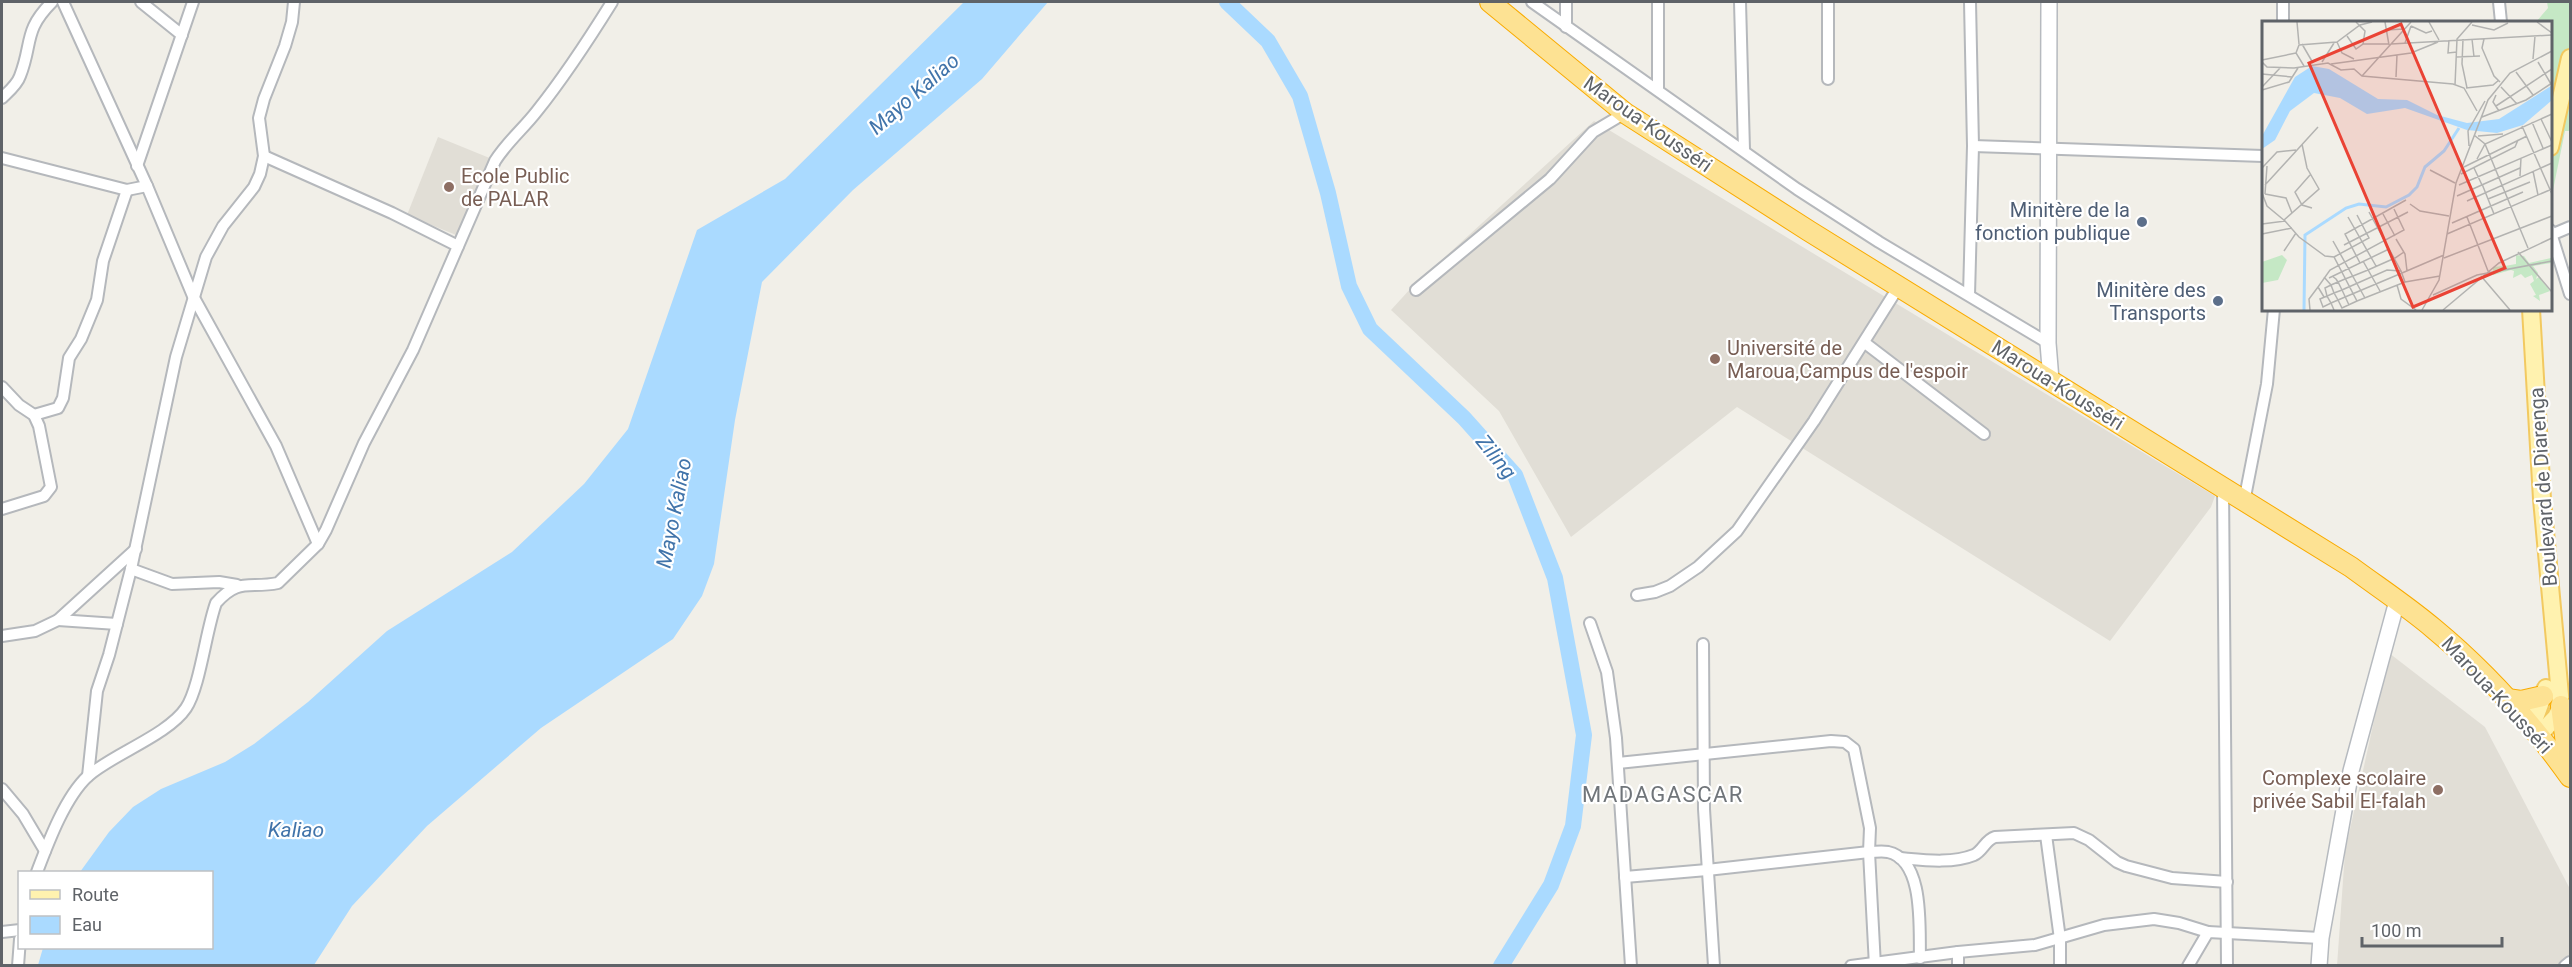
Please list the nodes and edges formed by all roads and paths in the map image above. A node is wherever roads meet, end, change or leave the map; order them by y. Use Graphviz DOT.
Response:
graph roads {
  1 [pos="52,2"];
  2 [pos="63,2"];
  3 [pos="141,2"];
  4 [pos="193,2"];
  5 [pos="294,2"];
  6 [pos="612,2"];
  7 [pos="1490,2"];
  8 [pos="1532,2"];
  9 [pos="1566,2"];
  10 [pos="1658,2"];
  11 [pos="1740,2"];
  12 [pos="1828,2"];
  13 [pos="1970,2"];
  14 [pos="2049,2"];
  15 [pos="2283,2"];
  16 [pos="2499,2"];
  17 [pos="2283,21"];
  18 [pos="2501,21"];
  19 [pos="1566,27"];
  20 [pos="182,35"];
  21 [pos="2571,58"];
  22 [pos="1828,79"];
  23 [pos="1658,89"];
  24 [pos="2,98"];
  25 [pos="1625,113"];
  26 [pos="2551,143"];
  27 [pos="1972,146"];
  28 [pos="2050,148"];
  29 [pos="1744,150"];
  30 [pos="264,156"];
  31 [pos="2262,156"];
  32 [pos="2,158"];
  33 [pos="137,166"];
  34 [pos="147,186"];
  35 [pos="127,190"];
  36 [pos="2571,227"];
  37 [pos="2551,232"];
  38 [pos="2551,235"];
  39 [pos="458,246"];
  40 [pos="1899,286"];
  41 [pos="1416,290"];
  42 [pos="2571,294"];
  43 [pos="1969,295"];
  44 [pos="193,296"];
  45 [pos="2274,310"];
  46 [pos="2531,310"];
  47 [pos="1865,343"];
  48 [pos="2048,343"];
  49 [pos="2051,380"];
  50 [pos="2,387"];
  51 [pos="34,415"];
  52 [pos="1984,434"];
  53 [pos="2223,487"];
  54 [pos="2244,502"];
  55 [pos="2,509"];
  56 [pos="318,544"];
  57 [pos="136,549"];
  58 [pos="131,569"];
  59 [pos="237,585"];
  60 [pos="1637,595"];
  61 [pos="2397,601"];
  62 [pos="58,620"];
  63 [pos="1590,623"];
  64 [pos="117,624"];
  65 [pos="2,636"];
  66 [pos="1703,644"];
  67 [pos="2556,665"];
  68 [pos="2543,696"];
  69 [pos="2507,699"];
  70 [pos="2561,706"];
  71 [pos="2535,730"];
  72 [pos="1704,755"];
  73 [pos="1618,763"];
  74 [pos="88,776"];
  75 [pos="2570,777"];
  76 [pos="2,789"];
  77 [pos="2046,834"];
  78 [pos="45,851"];
  79 [pos="1869,852"];
  80 [pos="1900,858"];
  81 [pos="1707,870"];
  82 [pos="38,871"];
  83 [pos="1625,877"];
  84 [pos="2227,882"];
  85 [pos="18,930"];
  86 [pos="2,932"];
  87 [pos="2208,932"];
  88 [pos="2227,933"];
  89 [pos="2321,938"];
  90 [pos="2060,939"];
  91 [pos="19,949"];
  92 [pos="1958,952"];
  93 [pos="1920,958"];
  94 [pos="2571,962"];
  95 [pos="1875,964"];
  96 [pos="18,966"];
  97 [pos="1631,966"];
  98 [pos="1714,966"];
  99 [pos="1851,966"];
  100 [pos="1958,966"];
  101 [pos="2060,966"];
  102 [pos="2188,966"];
  103 [pos="2227,966"];
  104 [pos="2319,966"];
  105 [pos="2565,966"];
  1 -- 24 [label="street"];
  2 -- 33 [label="street"];
  3 -- 20 [label="street"];
  4 -- 20 [label="street"];
  5 -- 30 [label="street"];
  6 -- 39 [label="street"];
  7 -- 25 [label="highway, Maroua-Kousséri"];
  8 -- 19 [label="street"];
  9 -- 19 [label="street"];
  10 -- 23 [label="street"];
  11 -- 29 [label="street"];
  12 -- 22 [label="street"];
  13 -- 27 [label="street"];
  14 -- 28 [label="street"];
  15 -- 17 [label="street"];
  16 -- 18 [label="street"];
  19 -- 23 [label="street"];
  20 -- 33 [label="street"];
  21 -- 26 [label="main road"];
  23 -- 29 [label="street"];
  25 -- 40 [label="highway, Maroua-Kousséri"];
  25 -- 41 [label="street"];
  27 -- 28 [label="street"];
  27 -- 43 [label="street"];
  28 -- 31 [label="street"];
  28 -- 48 [label="street"];
  29 -- 43 [label="street"];
  30 -- 39 [label="street"];
  30 -- 44 [label="street"];
  32 -- 35 [label="street"];
  33 -- 34 [label="street"];
  34 -- 35 [label="street"];
  34 -- 44 [label="street"];
  35 -- 51 [label="street"];
  36 -- 37 [label="street"];
  38 -- 42 [label="street"];
  39 -- 56 [label="street"];
  40 -- 47 [label="street"];
  40 -- 49 [label="highway, Maroua-Kousséri"];
  43 -- 48 [label="street"];
  44 -- 56 [label="street"];
  44 -- 57 [label="street"];
  45 -- 54 [label="street"];
  46 -- 67 [label="main road, Boulevard de Diarenga"];
  47 -- 52 [label="street"];
  47 -- 60 [label="street"];
  48 -- 49 [label="street"];
  49 -- 53 [label="highway, Maroua-Kousséri"];
  50 -- 51 [label="street"];
  51 -- 55 [label="street"];
  53 -- 54 [label="highway, Maroua-Kousséri"];
  53 -- 84 [label="street"];
  54 -- 61 [label="highway, Maroua-Kousséri"];
  56 -- 59 [label="street"];
  57 -- 58 [label="street"];
  57 -- 62 [label="street"];
  58 -- 59 [label="street"];
  58 -- 64 [label="street"];
  59 -- 74 [label="street"];
  61 -- 69 [label="highway, Maroua-Kousséri"];
  61 -- 89 [label="street"];
  62 -- 64 [label="street"];
  62 -- 65 [label="street"];
  63 -- 73 [label="street"];
  64 -- 74 [label="street"];
  66 -- 72 [label="street"];
  67 -- 68 [label="main road, Boulevard de Diarenga"];
  67 -- 70 [label="main road, Boulevard de Diarenga"];
  68 -- 69 [label="highway"];
  68 -- 71 [label="main road, Boulevard de Diarenga"];
  69 -- 71 [label="highway, Maroua-Kousséri"];
  70 -- 71 [label="main road"];
  70 -- 75 [label="highway"];
  71 -- 75 [label="highway, Maroua-Kousséri"];
  72 -- 73 [label="street"];
  72 -- 79 [label="street"];
  72 -- 81 [label="street"];
  73 -- 83 [label="street"];
  74 -- 78 [label="street"];
  76 -- 78 [label="street"];
  77 -- 80 [label="street"];
  77 -- 84 [label="street"];
  77 -- 90 [label="street"];
  78 -- 82 [label="street"];
  79 -- 80 [label="street"];
  79 -- 81 [label="street"];
  79 -- 95 [label="street"];
  80 -- 93 [label="street"];
  81 -- 83 [label="street"];
  81 -- 98 [label="street"];
  83 -- 97 [label="street"];
  84 -- 88 [label="street"];
  85 -- 86 [label="street"];
  87 -- 88 [label="street"];
  87 -- 90 [label="street"];
  87 -- 102 [label="street"];
  88 -- 89 [label="street"];
  88 -- 103 [label="street"];
  89 -- 104 [label="street"];
  90 -- 92 [label="street"];
  90 -- 101 [label="street"];
  91 -- 96 [label="street"];
  92 -- 93 [label="street"];
  92 -- 100 [label="street"];
  93 -- 95 [label="street"];
  94 -- 105 [label="street"];
  95 -- 99 [label="street"];
}
